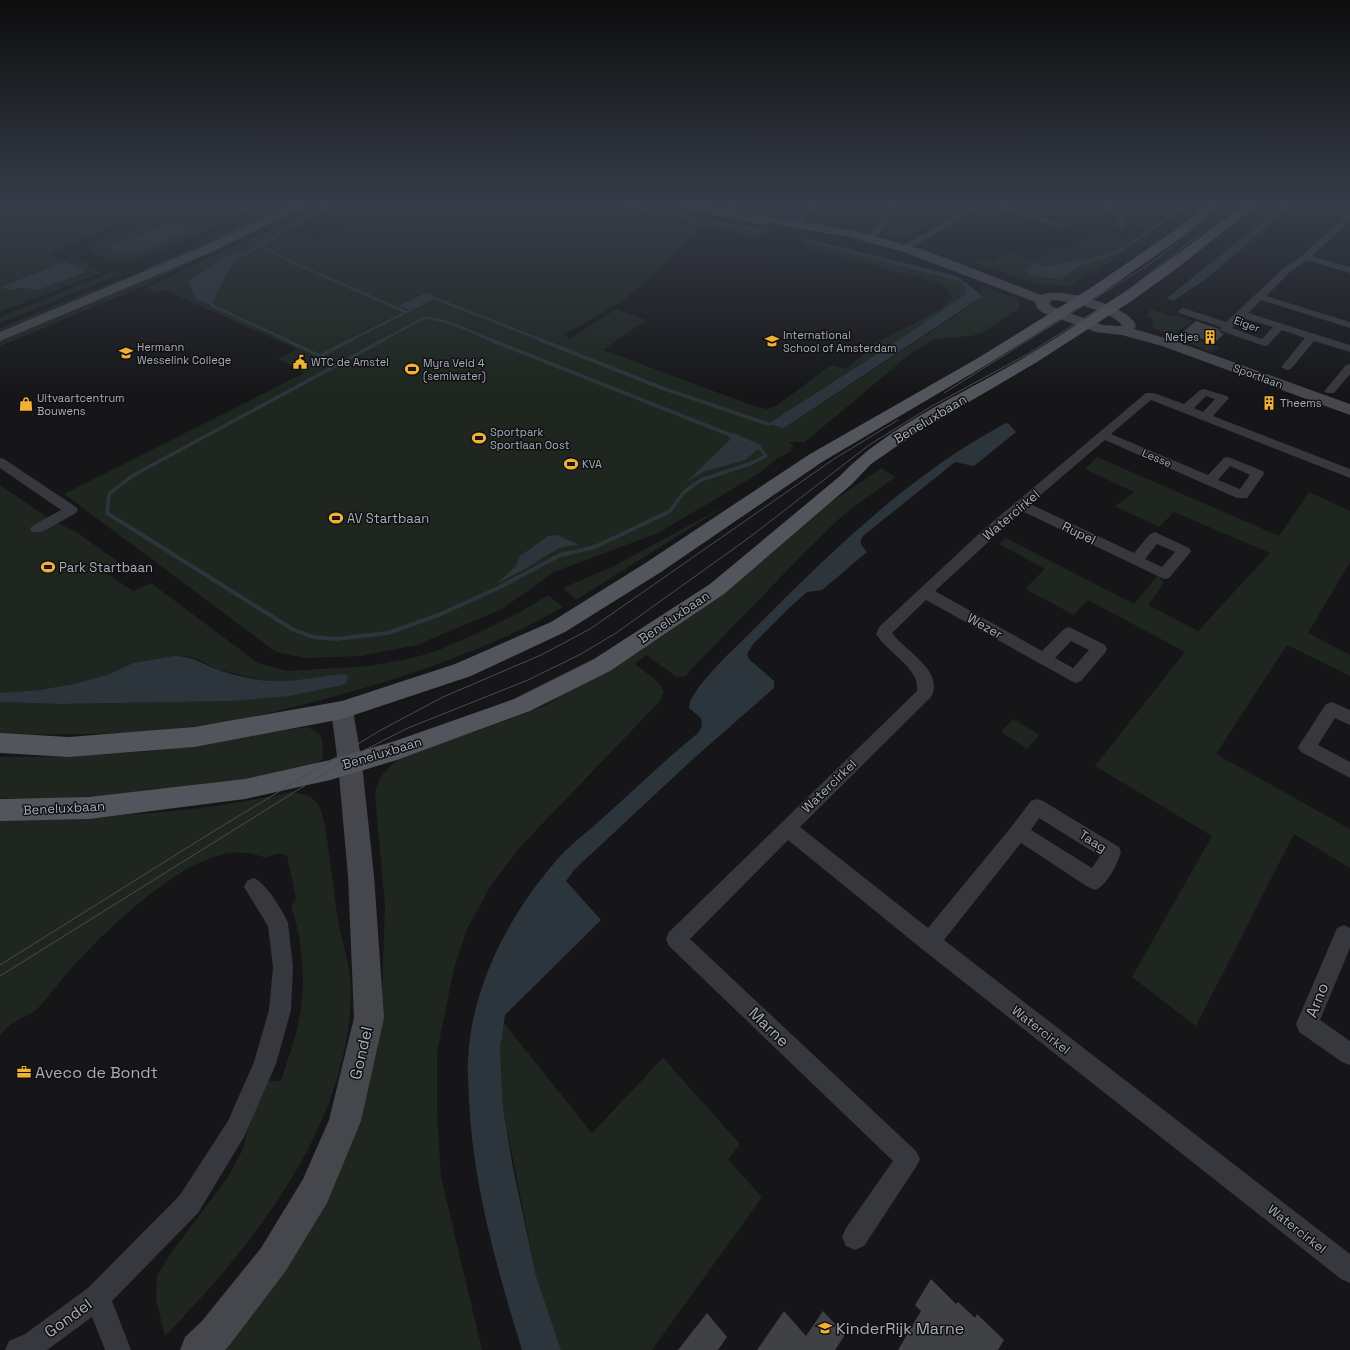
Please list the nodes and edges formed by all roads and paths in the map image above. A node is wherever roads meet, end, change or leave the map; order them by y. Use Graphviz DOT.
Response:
graph roads {
  1 [pos="144,267"];
  2 [pos="167,267"];
  3 [pos="959,267"];
  4 [pos="1119,267"];
  5 [pos="1130,267"];
  6 [pos="1170,267"];
  7 [pos="1185,267"];
  8 [pos="1291,267"];
  9 [pos="1340,267"];
  10 [pos="1350,270"];
  11 [pos="1260,297"];
  12 [pos="1072,298"];
  13 [pos="1048,305"];
  14 [pos="1183,311"];
  15 [pos="1242,314"];
  16 [pos="1121,321"];
  17 [pos="1350,325"];
  18 [pos="0,326"];
  19 [pos="1228,326"];
  20 [pos="1279,327"];
  21 [pos="1097,328"];
  22 [pos="0,337"];
  23 [pos="1308,341"];
  24 [pos="1349,359"];
  25 [pos="1287,367"];
  26 [pos="1330,392"];
  27 [pos="1186,409"];
  28 [pos="1350,410"];
  29 [pos="1205,417"];
  30 [pos="1104,435"];
  31 [pos="816,458"];
  32 [pos="0,462"];
  33 [pos="1347,469"];
  34 [pos="846,480"];
  35 [pos="1210,481"];
  36 [pos="1022,506"];
  37 [pos="37,529"];
  38 [pos="1136,560"];
  39 [pos="926,593"];
  40 [pos="1044,659"];
  41 [pos="342,710"];
  42 [pos="1350,718"];
  43 [pos="0,744"];
  44 [pos="350,764"];
  45 [pos="1349,767"];
  46 [pos="0,810"];
  47 [pos="787,828"];
  48 [pos="1019,832"];
  49 [pos="254,887"];
  50 [pos="1350,938"];
  51 [pos="929,942"];
  52 [pos="1350,1054"];
  53 [pos="855,1237"];
  54 [pos="1350,1270"];
  55 [pos="97,1297"];
  56 [pos="18,1350"];
  57 [pos="118,1350"];
  58 [pos="198,1350"];
  1 -- 18 [label="street"];
  2 -- 22 [label="street"];
  3 -- 13 [label="street"];
  4 -- 12 [label="main road"];
  5 -- 31 [label="main road, Beneluxbaan"];
  6 -- 34 [label="main road, Beneluxbaan"];
  7 -- 16 [label="main road"];
  8 -- 11 [label="street"];
  9 -- 10 [label="street"];
  11 -- 15 [label="street"];
  11 -- 17 [label="street"];
  12 -- 13 [label="street"];
  12 -- 16 [label="street"];
  13 -- 21 [label="street"];
  13 -- 31 [label="main road"];
  14 -- 19 [label="street, Eiger"];
  15 -- 19 [label="street"];
  15 -- 20 [label="street"];
  16 -- 21 [label="street"];
  16 -- 28 [label="street, Sportlaan"];
  19 -- 20 [label="street, Eiger"];
  20 -- 23 [label="street"];
  21 -- 34 [label="main road"];
  23 -- 24 [label="street"];
  23 -- 25 [label="street"];
  24 -- 26 [label="street"];
  27 -- 29 [label="street, Watercirkel"];
  27 -- 29 [label="street"];
  27 -- 30 [label="street, Watercirkel"];
  29 -- 33 [label="street, Watercirkel"];
  30 -- 35 [label="street, Lesse"];
  30 -- 36 [label="street, Watercirkel"];
  31 -- 41 [label="main road, Beneluxbaan"];
  32 -- 37 [label="street"];
  34 -- 44 [label="main road, Beneluxbaan"];
  36 -- 38 [label="street, Rupel"];
  36 -- 39 [label="street, Watercirkel"];
  39 -- 40 [label="street, Wezer"];
  39 -- 47 [label="street, Watercirkel"];
  41 -- 43 [label="main road, Beneluxbaan"];
  41 -- 44 [label="street, Gondel"];
  42 -- 45 [label="street"];
  44 -- 46 [label="main road, Beneluxbaan"];
  44 -- 58 [label="street, Gondel"];
  47 -- 51 [label="street, Watercirkel"];
  47 -- 53 [label="street, Marne"];
  48 -- 48 [label="street, Taag"];
  48 -- 51 [label="street, Taag"];
  49 -- 55 [label="street, Gondel"];
  50 -- 52 [label="street, Arno"];
  51 -- 54 [label="street, Watercirkel"];
  55 -- 56 [label="street, Gondel"];
  55 -- 57 [label="street, Gondel"];
}
